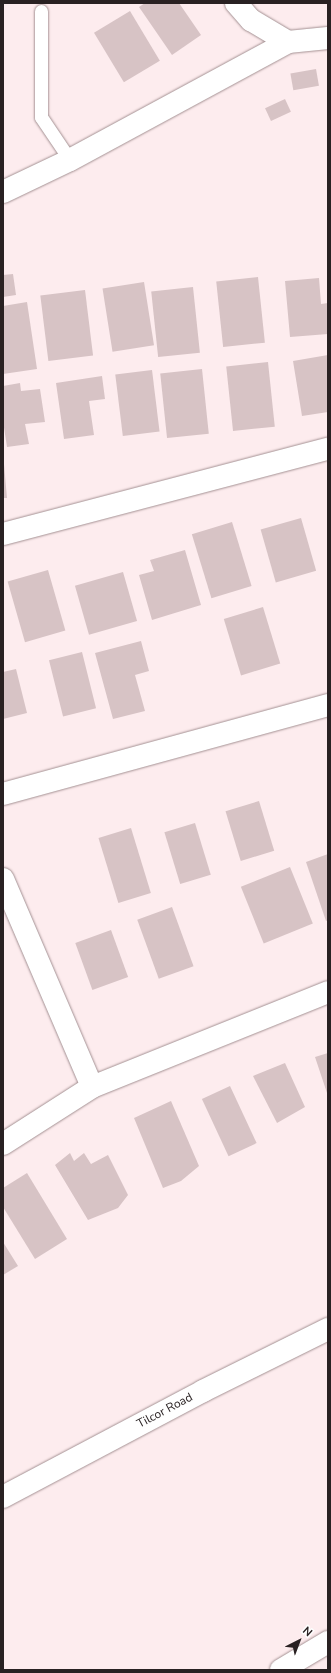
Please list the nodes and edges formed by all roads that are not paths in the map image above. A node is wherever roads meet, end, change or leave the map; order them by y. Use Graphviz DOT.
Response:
graph roads {
  1 [pos="236,3"];
  2 [pos="41,11"];
  3 [pos="328,38"];
  4 [pos="288,42"];
  5 [pos="70,160"];
  6 [pos="3,192"];
  7 [pos="328,449"];
  8 [pos="3,534"];
  9 [pos="328,705"];
  10 [pos="3,794"];
  11 [pos="3,879"];
  12 [pos="328,992"];
  13 [pos="92,1087"];
  14 [pos="3,1144"];
  15 [pos="328,1329"];
  16 [pos="3,1497"];
  17 [pos="328,1642"];
  18 [pos="281,1670"];
  1 -- 4 [label="street"];
  2 -- 5 [label="lane"];
  3 -- 4 [label="street"];
  4 -- 5 [label="street"];
  5 -- 6 [label="street"];
  7 -- 8 [label="street"];
  9 -- 10 [label="street"];
  11 -- 13 [label="street"];
  12 -- 13 [label="street"];
  13 -- 14 [label="street"];
  15 -- 16 [label="street, Tilcor Road"];
  17 -- 18 [label="street"];
}
